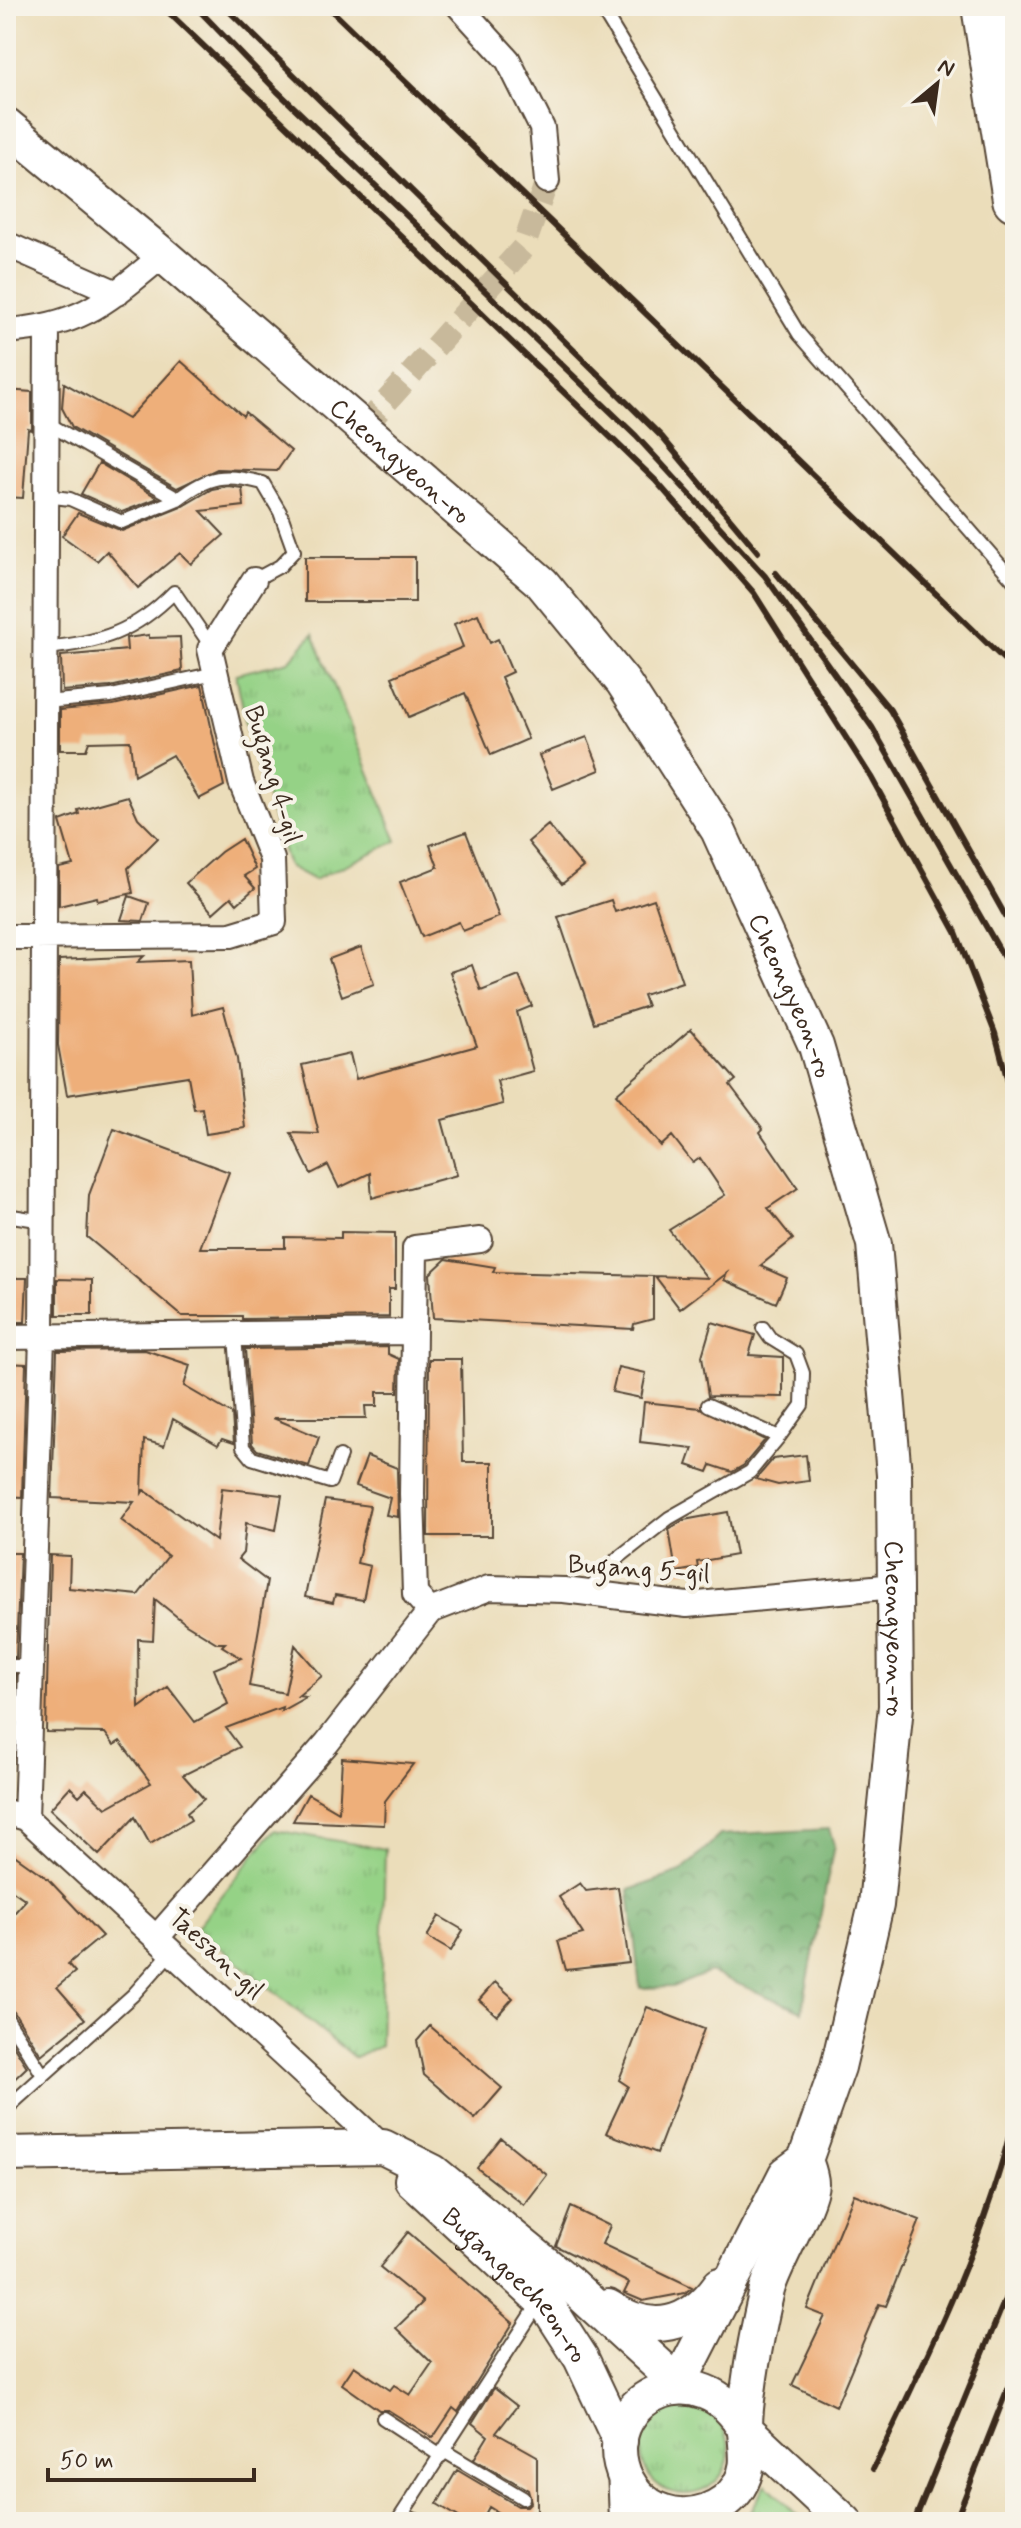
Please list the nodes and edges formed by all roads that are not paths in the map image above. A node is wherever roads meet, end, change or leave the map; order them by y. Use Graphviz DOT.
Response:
graph roads {
  1 [pos="459,6"];
  2 [pos="600,6"];
  3 [pos="984,6"];
  4 [pos="6,125"];
  5 [pos="547,181"];
  6 [pos="1015,199"];
  7 [pos="6,244"];
  8 [pos="163,255"];
  9 [pos="117,293"];
  10 [pos="47,328"];
  11 [pos="6,331"];
  12 [pos="47,423"];
  13 [pos="46,496"];
  14 [pos="178,499"];
  15 [pos="254,580"];
  16 [pos="1015,582"];
  17 [pos="211,646"];
  18 [pos="45,648"];
  19 [pos="215,673"];
  20 [pos="45,702"];
  21 [pos="6,937"];
  22 [pos="43,938"];
  23 [pos="6,1215"];
  24 [pos="43,1221"];
  25 [pos="480,1240"];
  26 [pos="763,1328"];
  27 [pos="413,1332"];
  28 [pos="235,1335"];
  29 [pos="6,1337"];
  30 [pos="42,1338"];
  31 [pos="708,1405"];
  32 [pos="779,1437"];
  33 [pos="340,1456"];
  34 [pos="895,1586"];
  35 [pos="587,1592"];
  36 [pos="430,1611"];
  37 [pos="6,1666"];
  38 [pos="31,1666"];
  39 [pos="17,1735"];
  40 [pos="16,1815"];
  41 [pos="166,1943"];
  42 [pos="6,2017"];
  43 [pos="43,2075"];
  44 [pos="6,2109"];
  45 [pos="383,2147"];
  46 [pos="6,2154"];
  47 [pos="805,2160"];
  48 [pos="738,2270"];
  49 [pos="555,2291"];
  50 [pos="677,2387"];
  51 [pos="383,2418"];
  52 [pos="745,2429"];
  53 [pos="620,2452"];
  54 [pos="443,2454"];
  55 [pos="523,2498"];
  56 [pos="400,2518"];
  57 [pos="687,2520"];
  58 [pos="421,2522"];
  59 [pos="622,2522"];
  60 [pos="845,2522"];
  1 -- 5 [label="street"];
  2 -- 16 [label="lane"];
  3 -- 6 [label="highway"];
  4 -- 8 [label="main road, Cheongyeon-ro"];
  7 -- 9 [label="street"];
  8 -- 9 [label="street"];
  8 -- 34 [label="main road, Cheongyeon-ro"];
  9 -- 10 [label="street"];
  10 -- 11 [label="street"];
  10 -- 12 [label="street"];
  12 -- 13 [label="street"];
  12 -- 14 [label="lane"];
  13 -- 14 [label="lane"];
  13 -- 18 [label="street"];
  14 -- 15 [label="lane"];
  15 -- 17 [label="street"];
  17 -- 18 [label="lane"];
  17 -- 19 [label="street, Bugang 4-gil"];
  18 -- 20 [label="street"];
  19 -- 20 [label="lane"];
  19 -- 22 [label="street, Bugang 4-gil"];
  20 -- 22 [label="street"];
  21 -- 22 [label="street, Bugang 4-gil"];
  22 -- 24 [label="street"];
  23 -- 24 [label="lane"];
  24 -- 30 [label="street"];
  25 -- 27 [label="street"];
  26 -- 32 [label="lane"];
  27 -- 28 [label="street"];
  27 -- 36 [label="street"];
  28 -- 30 [label="street"];
  28 -- 33 [label="lane"];
  29 -- 30 [label="street"];
  30 -- 38 [label="street"];
  31 -- 32 [label="lane"];
  32 -- 35 [label="lane"];
  34 -- 35 [label="street, Bugang 5-gil"];
  34 -- 47 [label="main road, Cheongyeon-ro"];
  35 -- 36 [label="street, Bugang 5-gil"];
  36 -- 41 [label="street"];
  37 -- 38 [label="lane"];
  38 -- 39 [label="street"];
  39 -- 40 [label="street"];
  40 -- 41 [label="street, Taesan-gil"];
  41 -- 43 [label="lane"];
  41 -- 45 [label="street, Taesan-gil"];
  42 -- 43 [label="lane"];
  43 -- 44 [label="lane"];
  45 -- 46 [label="main road, Bugangoecheon-ro"];
  45 -- 49 [label="main road, Bugangoecheon-ro"];
  47 -- 48 [label="main road"];
  47 -- 52 [label="main road"];
  48 -- 49 [label="main road"];
  48 -- 50 [label="main road"];
  49 -- 50 [label="main road, Bugangoecheon-ro"];
  49 -- 53 [label="main road, Bugangoecheon-ro"];
  49 -- 54 [label="lane"];
  50 -- 52 [label="main road"];
  50 -- 53 [label="main road"];
  51 -- 54 [label="lane"];
  52 -- 57 [label="main road"];
  52 -- 60 [label="main road"];
  53 -- 57 [label="main road"];
  53 -- 59 [label="street"];
  54 -- 55 [label="lane"];
  54 -- 56 [label="lane"];
  56 -- 58 [label="lane"];
}
